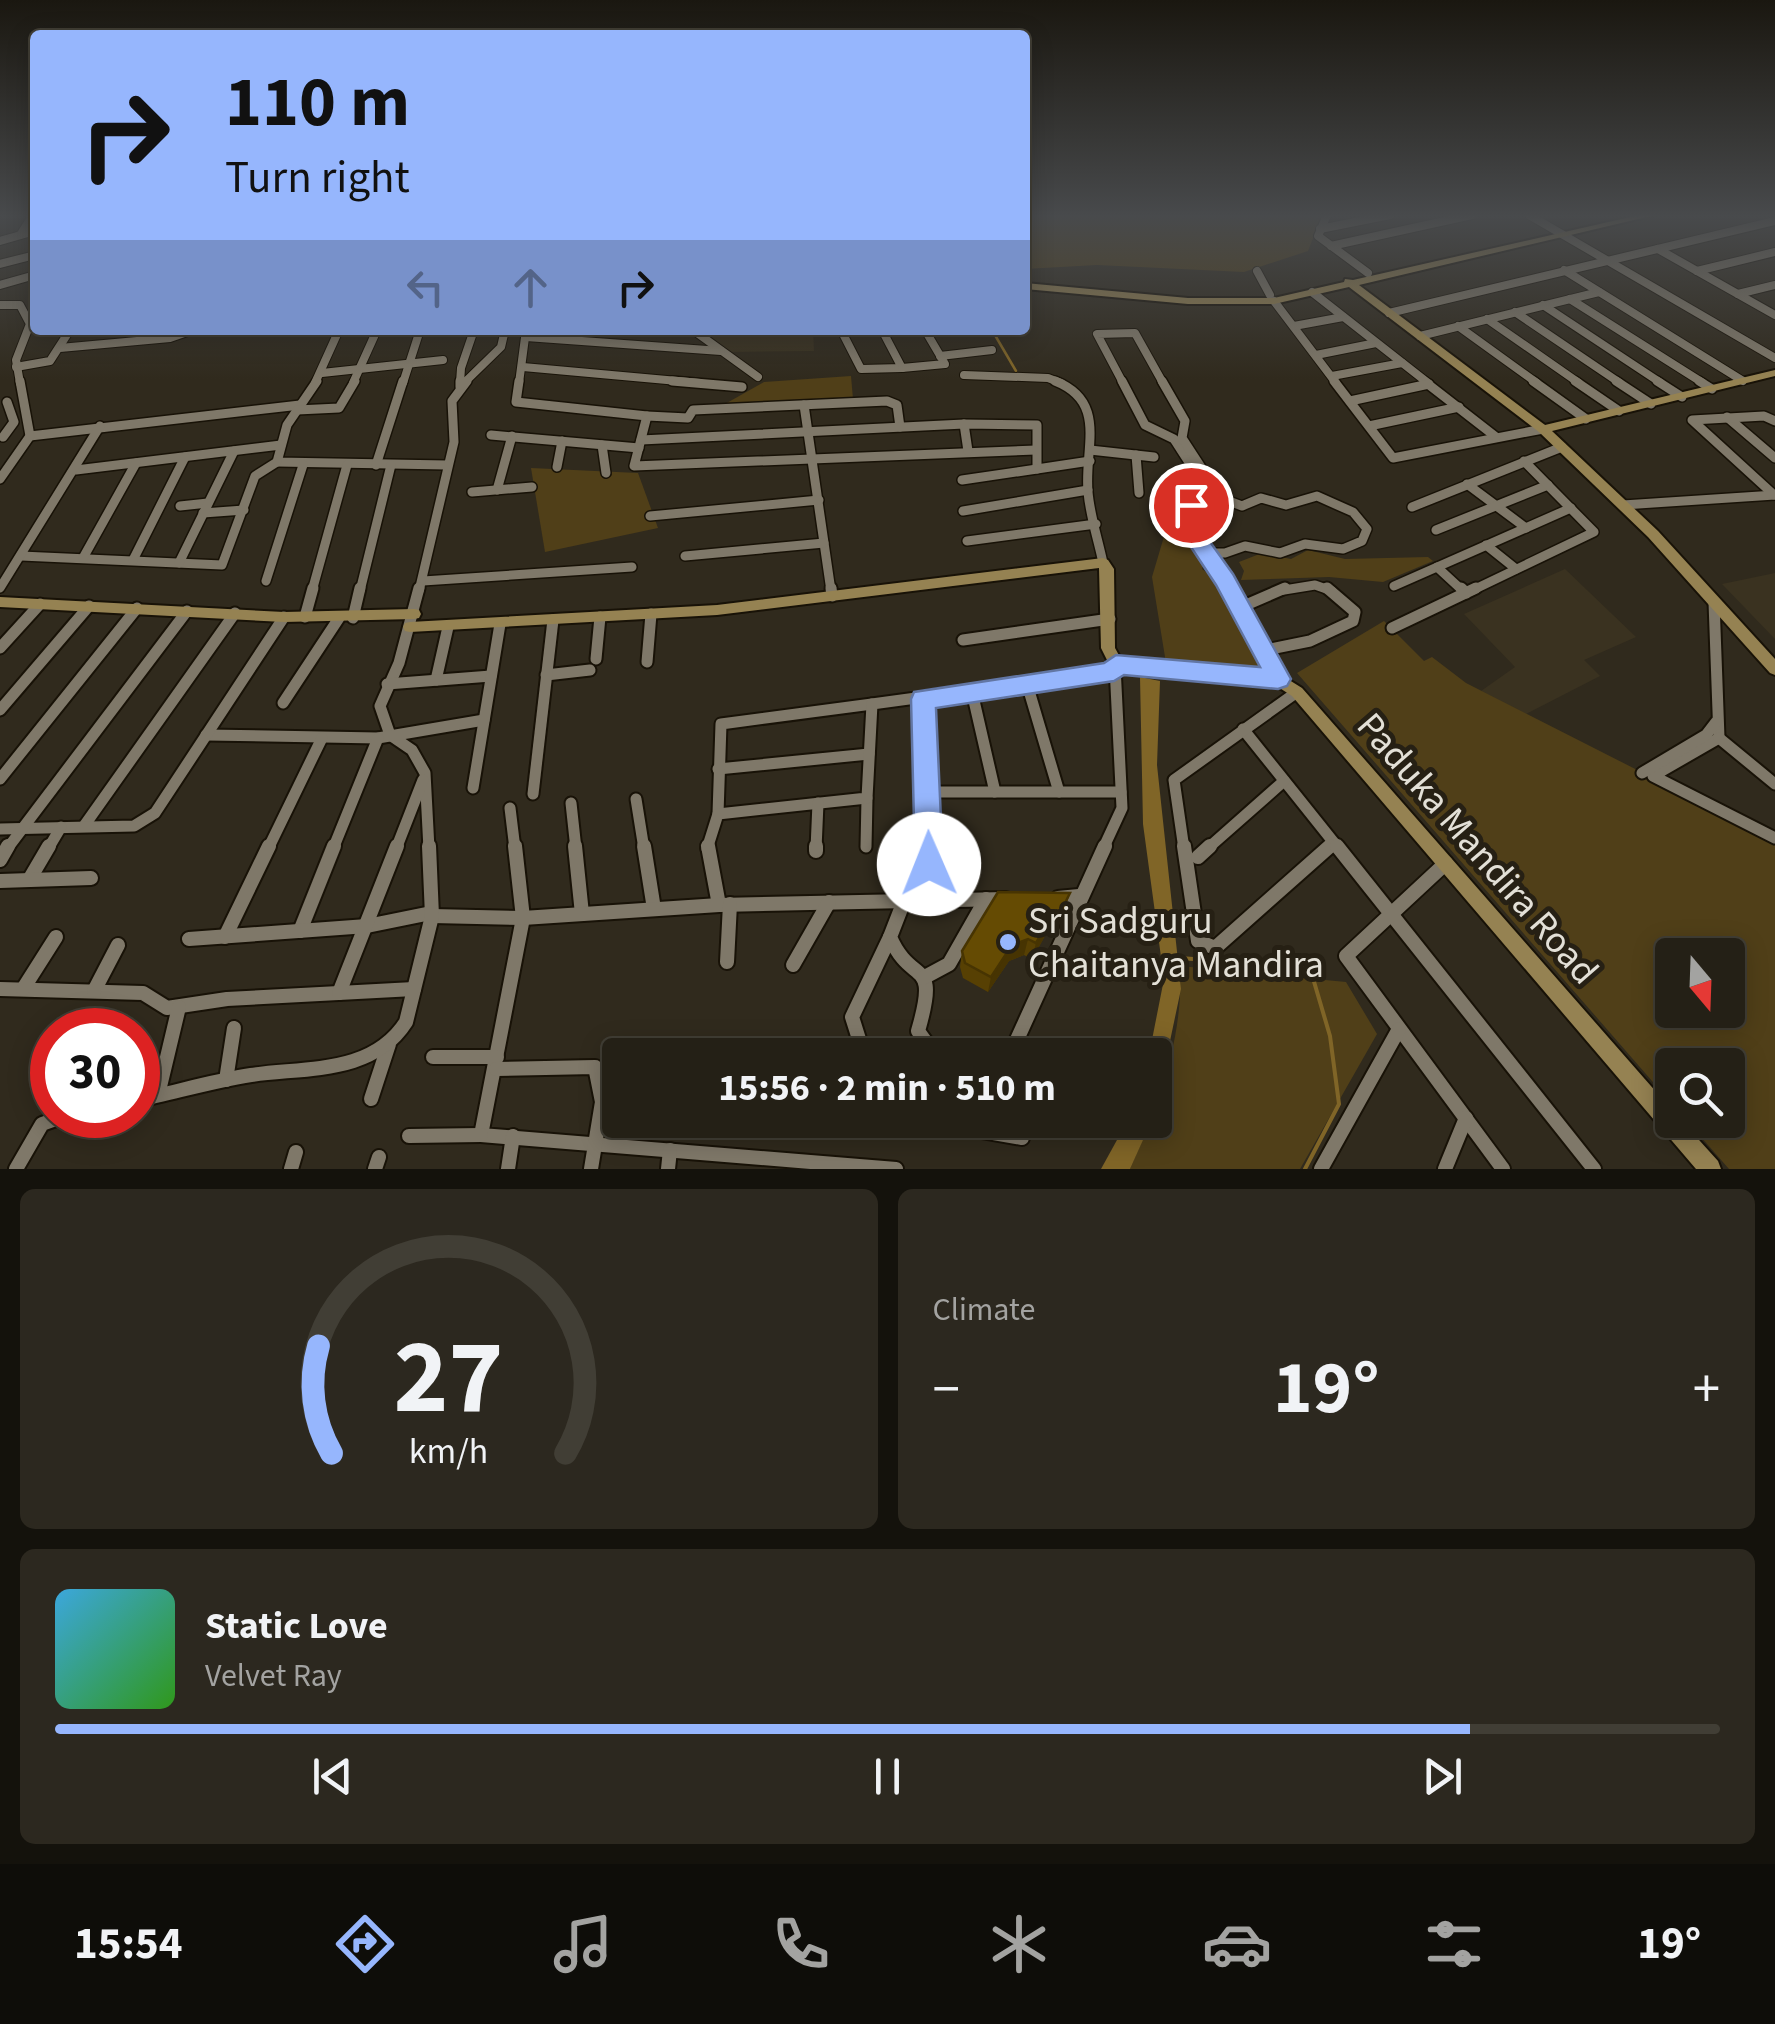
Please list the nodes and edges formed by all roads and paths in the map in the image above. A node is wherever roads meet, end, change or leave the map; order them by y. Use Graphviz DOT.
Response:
graph roads {
  1 [pos="1364,270"];
  2 [pos="1380,270"];
  3 [pos="1398,270"];
  4 [pos="1564,270"];
  5 [pos="1621,270"];
  6 [pos="1703,270"];
  7 [pos="1257,271"];
  8 [pos="1697,271"];
  9 [pos="1368,272"];
  10 [pos="30,276"];
  11 [pos="1348,281"];
  12 [pos="0,285"];
  13 [pos="1030,285"];
  14 [pos="1775,285"];
  15 [pos="1312,292"];
  16 [pos="1599,292"];
  17 [pos="1738,294"];
  18 [pos="1272,298"];
  19 [pos="1570,298"];
  20 [pos="0,305"];
  21 [pos="1543,305"];
  22 [pos="1389,312"];
  23 [pos="1515,312"];
  24 [pos="1774,313"];
  25 [pos="30,317"];
  26 [pos="1343,317"];
  27 [pos="1487,319"];
  28 [pos="1294,326"];
  29 [pos="1458,326"];
  30 [pos="30,328"];
  31 [pos="67,335"];
  32 [pos="178,335"];
  33 [pos="337,335"];
  34 [pos="375,335"];
  35 [pos="418,335"];
  36 [pos="472,335"];
  37 [pos="504,335"];
  38 [pos="526,335"];
  39 [pos="548,335"];
  40 [pos="700,335"];
  41 [pos="844,335"];
  42 [pos="885,335"];
  43 [pos="928,335"];
  44 [pos="1420,336"];
  45 [pos="1376,343"];
  46 [pos="60,348"];
  47 [pos="992,350"];
  48 [pos="721,351"];
  49 [pos="1316,355"];
  50 [pos="940,356"];
  51 [pos="1775,358"];
  52 [pos="443,360"];
  53 [pos="410,363"];
  54 [pos="1402,363"];
  55 [pos="16,367"];
  56 [pos="362,368"];
  57 [pos="523,368"];
  58 [pos="902,368"];
  59 [pos="322,373"];
  60 [pos="1775,373"];
  61 [pos="964,375"];
  62 [pos="1332,376"];
  63 [pos="758,377"];
  64 [pos="1743,381"];
  65 [pos="1429,384"];
  66 [pos="460,386"];
  67 [pos="742,387"];
  68 [pos="1712,388"];
  69 [pos="1682,396"];
  70 [pos="1350,400"];
  71 [pos="6,402"];
  72 [pos="1651,404"];
  73 [pos="804,406"];
  74 [pos="281,407"];
  75 [pos="1459,407"];
  76 [pos="298,408"];
  77 [pos="1620,410"];
  78 [pos="647,416"];
  79 [pos="1727,417"];
  80 [pos="1586,419"];
  81 [pos="1775,421"];
  82 [pos="964,424"];
  83 [pos="287,425"];
  84 [pos="100,426"];
  85 [pos="1369,426"];
  86 [pos="900,427"];
  87 [pos="809,433"];
  88 [pos="30,434"];
  89 [pos="491,434"];
  90 [pos="512,436"];
  91 [pos="1496,437"];
  92 [pos="2,438"];
  93 [pos="1554,440"];
  94 [pos="562,441"];
  95 [pos="640,444"];
  96 [pos="602,445"];
  97 [pos="281,446"];
  98 [pos="1036,450"];
  99 [pos="234,451"];
  100 [pos="968,451"];
  101 [pos="1188,452"];
  102 [pos="1136,455"];
  103 [pos="1090,456"];
  104 [pos="185,457"];
  105 [pos="1154,457"];
  106 [pos="1775,458"];
  107 [pos="812,459"];
  108 [pos="1524,460"];
  109 [pos="277,462"];
  110 [pos="136,463"];
  111 [pos="391,464"];
  112 [pos="303,465"];
  113 [pos="347,465"];
  114 [pos="376,465"];
  115 [pos="446,465"];
  116 [pos="557,467"];
  117 [pos="1036,469"];
  118 [pos="76,470"];
  119 [pos="606,472"];
  120 [pos="0,479"];
  121 [pos="962,480"];
  122 [pos="1467,484"];
  123 [pos="1548,484"];
  124 [pos="532,488"];
  125 [pos="1210,488"];
  126 [pos="497,490"];
  127 [pos="1088,490"];
  128 [pos="472,492"];
  129 [pos="1139,493"];
  130 [pos="1774,495"];
  131 [pos="819,500"];
  132 [pos="1623,505"];
  133 [pos="180,506"];
  134 [pos="1412,506"];
  135 [pos="1496,506"];
  136 [pos="205,508"];
  137 [pos="1571,508"];
  138 [pos="244,510"];
  139 [pos="963,512"];
  140 [pos="650,516"];
  141 [pos="1096,524"];
  142 [pos="1526,528"];
  143 [pos="1436,530"];
  144 [pos="967,541"];
  145 [pos="824,543"];
  146 [pos="1486,545"];
  147 [pos="1204,552"];
  148 [pos="22,556"];
  149 [pos="685,556"];
  150 [pos="83,558"];
  151 [pos="133,560"];
  152 [pos="179,563"];
  153 [pos="1102,564"];
  154 [pos="470,566"];
  155 [pos="632,567"];
  156 [pos="1437,567"];
  157 [pos="1516,569"];
  158 [pos="466,579"];
  159 [pos="266,580"];
  160 [pos="423,581"];
  161 [pos="1394,586"];
  162 [pos="0,588"];
  163 [pos="1466,593"];
  164 [pos="832,596"];
  165 [pos="0,602"];
  166 [pos="1714,602"];
  167 [pos="40,604"];
  168 [pos="89,606"];
  169 [pos="137,608"];
  170 [pos="1239,608"];
  171 [pos="187,611"];
  172 [pos="235,613"];
  173 [pos="651,614"];
  174 [pos="284,617"];
  175 [pos="304,617"];
  176 [pos="600,617"];
  177 [pos="346,618"];
  178 [pos="1110,619"];
  179 [pos="552,620"];
  180 [pos="412,621"];
  181 [pos="500,624"];
  182 [pos="448,627"];
  183 [pos="1392,628"];
  184 [pos="962,640"];
  185 [pos="0,648"];
  186 [pos="1266,650"];
  187 [pos="647,662"];
  188 [pos="1115,668"];
  189 [pos="1775,669"];
  190 [pos="546,675"];
  191 [pos="491,676"];
  192 [pos="1278,679"];
  193 [pos="436,680"];
  194 [pos="387,684"];
  195 [pos="1027,684"];
  196 [pos="972,692"];
  197 [pos="1296,692"];
  198 [pos="923,699"];
  199 [pos="284,703"];
  200 [pos="872,704"];
  201 [pos="0,710"];
  202 [pos="484,720"];
  203 [pos="1716,722"];
  204 [pos="1243,729"];
  205 [pos="206,735"];
  206 [pos="384,736"];
  207 [pos="322,738"];
  208 [pos="1719,738"];
  209 [pos="869,754"];
  210 [pos="718,770"];
  211 [pos="426,773"];
  212 [pos="1642,773"];
  213 [pos="0,779"];
  214 [pos="1284,780"];
  215 [pos="1775,784"];
  216 [pos="473,788"];
  217 [pos="928,792"];
  218 [pos="995,792"];
  219 [pos="1059,792"];
  220 [pos="1121,792"];
  221 [pos="533,794"];
  222 [pos="867,798"];
  223 [pos="636,799"];
  224 [pos="571,802"];
  225 [pos="818,803"];
  226 [pos="510,808"];
  227 [pos="718,814"];
  228 [pos="61,826"];
  229 [pos="84,826"];
  230 [pos="20,828"];
  231 [pos="0,829"];
  232 [pos="1775,838"];
  233 [pos="1334,843"];
  234 [pos="866,847"];
  235 [pos="816,851"];
  236 [pos="1198,856"];
  237 [pos="0,860"];
  238 [pos="1446,863"];
  239 [pos="91,878"];
  240 [pos="29,880"];
  241 [pos="0,881"];
  242 [pos="1079,896"];
  243 [pos="1020,898"];
  244 [pos="1037,898"];
  245 [pos="986,899"];
  246 [pos="930,900"];
  247 [pos="904,901"];
  248 [pos="829,902"];
  249 [pos="725,905"];
  250 [pos="654,909"];
  251 [pos="1390,913"];
  252 [pos="582,914"];
  253 [pos="432,915"];
  254 [pos="523,918"];
  255 [pos="367,926"];
  256 [pos="300,931"];
  257 [pos="56,936"];
  258 [pos="225,936"];
  259 [pos="890,938"];
  260 [pos="189,939"];
  261 [pos="118,945"];
  262 [pos="726,962"];
  263 [pos="793,965"];
  264 [pos="922,978"];
  265 [pos="0,988"];
  266 [pos="23,989"];
  267 [pos="414,989"];
  268 [pos="94,992"];
  269 [pos="339,993"];
  270 [pos="179,1007"];
  271 [pos="234,1028"];
  272 [pos="1400,1029"];
  273 [pos="859,1038"];
  274 [pos="920,1038"];
  275 [pos="1017,1038"];
  276 [pos="390,1043"];
  277 [pos="432,1057"];
  278 [pos="497,1063"];
  279 [pos="226,1080"];
  280 [pos="160,1087"];
  281 [pos="160,1095"];
  282 [pos="371,1099"];
  283 [pos="1466,1118"];
  284 [pos="481,1135"];
  285 [pos="409,1136"];
  286 [pos="513,1136"];
  287 [pos="34,1138"];
  288 [pos="594,1143"];
  289 [pos="670,1150"];
  290 [pos="296,1152"];
  291 [pos="16,1169"];
  292 [pos="290,1169"];
  293 [pos="508,1169"];
  294 [pos="591,1169"];
  295 [pos="668,1169"];
  296 [pos="896,1169"];
  297 [pos="1321,1169"];
  298 [pos="1445,1169"];
  299 [pos="1504,1169"];
  300 [pos="1594,1169"];
  301 [pos="1710,1169"];
  1 -- 9 [label="street"];
  2 -- 9 [label="street"];
  3 -- 11 [label="street"];
  4 -- 16 [label="street"];
  4 -- 22 [label="street"];
  5 -- 51 [label="street"];
  6 -- 8 [label="street"];
  7 -- 18 [label="street"];
  8 -- 17 [label="street"];
  9 -- 11 [label="street"];
  10 -- 12 [label="street"];
  11 -- 15 [label="street"];
  11 -- 18 [label="street"];
  11 -- 22 [label="street"];
  13 -- 18 [label="street"];
  14 -- 17 [label="street"];
  15 -- 18 [label="street"];
  15 -- 26 [label="street"];
  16 -- 19 [label="street"];
  16 -- 64 [label="street"];
  17 -- 24 [label="street"];
  18 -- 28 [label="street"];
  19 -- 21 [label="street"];
  19 -- 68 [label="street"];
  20 -- 25 [label="street"];
  21 -- 23 [label="street"];
  21 -- 69 [label="street"];
  22 -- 44 [label="street"];
  23 -- 27 [label="street"];
  23 -- 72 [label="street"];
  26 -- 28 [label="street"];
  26 -- 45 [label="street"];
  27 -- 29 [label="street"];
  27 -- 77 [label="street"];
  28 -- 49 [label="street"];
  29 -- 44 [label="street"];
  29 -- 80 [label="street"];
  30 -- 55 [label="street"];
  31 -- 46 [label="street"];
  32 -- 46 [label="street"];
  33 -- 59 [label="street"];
  34 -- 56 [label="street"];
  35 -- 53 [label="street"];
  36 -- 66 [label="street"];
  37 -- 66 [label="street"];
  38 -- 57 [label="street"];
  39 -- 48 [label="street"];
  40 -- 48 [label="street"];
  41 -- 58 [label="street"];
  42 -- 58 [label="street"];
  43 -- 50 [label="street"];
  44 -- 93 [label="street"];
  45 -- 49 [label="street"];
  45 -- 54 [label="street"];
  46 -- 55 [label="street"];
  47 -- 50 [label="street"];
  48 -- 63 [label="street"];
  49 -- 62 [label="street"];
  50 -- 58 [label="street"];
  52 -- 53 [label="street"];
  53 -- 56 [label="street"];
  53 -- 114 [label="street"];
  54 -- 62 [label="street"];
  54 -- 65 [label="street"];
  55 -- 88 [label="street"];
  56 -- 59 [label="street"];
  56 -- 76 [label="street"];
  57 -- 67 [label="street"];
  57 -- 78 [label="street"];
  59 -- 76 [label="street"];
  60 -- 64 [label="street"];
  61 -- 103 [label="street"];
  62 -- 70 [label="street"];
  64 -- 68 [label="street"];
  65 -- 70 [label="street"];
  65 -- 75 [label="street"];
  66 -- 115 [label="street"];
  68 -- 69 [label="street"];
  69 -- 72 [label="street"];
  70 -- 85 [label="street"];
  71 -- 92 [label="street"];
  72 -- 77 [label="street"];
  73 -- 78 [label="street"];
  73 -- 86 [label="street"];
  73 -- 87 [label="street"];
  74 -- 76 [label="street"];
  74 -- 83 [label="street"];
  74 -- 84 [label="street"];
  75 -- 85 [label="street"];
  75 -- 91 [label="street"];
  76 -- 83 [label="street"];
  77 -- 80 [label="street"];
  78 -- 95 [label="street"];
  79 -- 81 [label="street"];
  79 -- 106 [label="street"];
  79 -- 130 [label="street"];
  80 -- 93 [label="street"];
  82 -- 86 [label="street"];
  82 -- 98 [label="street"];
  82 -- 100 [label="street"];
  83 -- 97 [label="street"];
  84 -- 88 [label="street"];
  84 -- 118 [label="street"];
  85 -- 91 [label="street"];
  86 -- 87 [label="street"];
  87 -- 95 [label="street"];
  87 -- 107 [label="street"];
  88 -- 92 [label="street"];
  88 -- 120 [label="street"];
  89 -- 90 [label="street"];
  90 -- 94 [label="street"];
  90 -- 126 [label="street"];
  91 -- 93 [label="street"];
  93 -- 108 [label="street"];
  93 -- 132 [label="street"];
  94 -- 96 [label="street"];
  94 -- 116 [label="street"];
  95 -- 96 [label="street"];
  95 -- 107 [label="street"];
  96 -- 119 [label="street"];
  97 -- 99 [label="street"];
  97 -- 109 [label="street"];
  98 -- 100 [label="street"];
  98 -- 117 [label="street"];
  99 -- 104 [label="street"];
  99 -- 136 [label="street"];
  100 -- 107 [label="street"];
  101 -- 101 [label="street"];
  101 -- 125 [label="street"];
  102 -- 103 [label="street"];
  102 -- 105 [label="street"];
  102 -- 129 [label="street"];
  103 -- 117 [label="street"];
  103 -- 127 [label="street"];
  104 -- 110 [label="street"];
  104 -- 151 [label="street"];
  107 -- 131 [label="street"];
  108 -- 122 [label="street"];
  108 -- 123 [label="street"];
  109 -- 112 [label="street"];
  109 -- 138 [label="street"];
  110 -- 118 [label="street"];
  110 -- 150 [label="street"];
  111 -- 114 [label="street"];
  111 -- 115 [label="street"];
  111 -- 177 [label="street"];
  112 -- 113 [label="street"];
  112 -- 159 [label="street"];
  113 -- 114 [label="street"];
  113 -- 175 [label="street"];
  115 -- 160 [label="street"];
  117 -- 121 [label="street"];
  118 -- 148 [label="street"];
  122 -- 134 [label="street"];
  122 -- 135 [label="street"];
  123 -- 135 [label="street"];
  123 -- 137 [label="street"];
  124 -- 126 [label="street"];
  125 -- 147 [label="street"];
  125 -- 147 [label="street"];
  126 -- 128 [label="street"];
  127 -- 139 [label="street"];
  127 -- 141 [label="street"];
  130 -- 132 [label="street"];
  131 -- 140 [label="street"];
  131 -- 145 [label="street"];
  132 -- 166 [label="street"];
  133 -- 136 [label="street"];
  135 -- 142 [label="street"];
  135 -- 143 [label="street"];
  136 -- 138 [label="street"];
  136 -- 152 [label="street"];
  137 -- 142 [label="street"];
  137 -- 157 [label="street"];
  138 -- 152 [label="street"];
  141 -- 144 [label="street"];
  141 -- 153 [label="street"];
  142 -- 146 [label="street"];
  145 -- 149 [label="street"];
  145 -- 164 [label="street"];
  146 -- 156 [label="street"];
  146 -- 157 [label="street"];
  147 -- 170 [label="street"];
  148 -- 150 [label="street"];
  148 -- 162 [label="street"];
  150 -- 151 [label="street"];
  151 -- 152 [label="street"];
  153 -- 164 [label="street"];
  153 -- 178 [label="street"];
  154 -- 158 [label="street"];
  155 -- 158 [label="street"];
  156 -- 161 [label="street"];
  156 -- 163 [label="street"];
  157 -- 163 [label="street"];
  158 -- 160 [label="street"];
  160 -- 180 [label="street"];
  163 -- 183 [label="street"];
  164 -- 173 [label="street"];
  165 -- 167 [label="street"];
  166 -- 189 [label="street"];
  166 -- 203 [label="street"];
  167 -- 168 [label="street"];
  167 -- 185 [label="street"];
  168 -- 169 [label="street"];
  168 -- 201 [label="street"];
  169 -- 171 [label="street"];
  169 -- 213 [label="street"];
  170 -- 186 [label="street"];
  170 -- 186 [label="street"];
  171 -- 172 [label="street"];
  171 -- 230 [label="street"];
  172 -- 174 [label="street"];
  172 -- 229 [label="street"];
  173 -- 176 [label="street"];
  173 -- 187 [label="street"];
  174 -- 175 [label="street"];
  174 -- 205 [label="street"];
  175 -- 177 [label="street"];
  176 -- 179 [label="street"];
  176 -- 190 [label="street"];
  177 -- 180 [label="street"];
  177 -- 199 [label="street"];
  178 -- 184 [label="street"];
  178 -- 188 [label="street"];
  179 -- 181 [label="street"];
  179 -- 190 [label="street"];
  180 -- 182 [label="street"];
  180 -- 194 [label="street"];
  181 -- 182 [label="street"];
  181 -- 191 [label="street"];
  182 -- 193 [label="street"];
  186 -- 192 [label="street"];
  188 -- 192 [label="street"];
  188 -- 195 [label="street"];
  188 -- 220 [label="street"];
  190 -- 221 [label="street"];
  191 -- 193 [label="street"];
  191 -- 202 [label="street"];
  192 -- 197 [label="street, Paduka Mandira Road"];
  193 -- 194 [label="street"];
  194 -- 206 [label="street"];
  195 -- 196 [label="street"];
  195 -- 219 [label="street"];
  196 -- 198 [label="street"];
  196 -- 218 [label="street"];
  197 -- 204 [label="street"];
  197 -- 238 [label="street, Paduka Mandira Road"];
  198 -- 200 [label="street"];
  198 -- 217 [label="street"];
  200 -- 209 [label="street"];
  200 -- 210 [label="street"];
  202 -- 206 [label="street"];
  202 -- 216 [label="street"];
  203 -- 208 [label="street"];
  203 -- 212 [label="street"];
  204 -- 214 [label="street"];
  204 -- 233 [label="street"];
  205 -- 207 [label="street"];
  205 -- 229 [label="street"];
  206 -- 207 [label="street"];
  206 -- 211 [label="street"];
  206 -- 256 [label="street"];
  207 -- 258 [label="street"];
  208 -- 215 [label="street"];
  208 -- 232 [label="street"];
  209 -- 210 [label="street"];
  209 -- 222 [label="street"];
  210 -- 227 [label="street"];
  211 -- 253 [label="street"];
  211 -- 255 [label="street"];
  214 -- 233 [label="street"];
  214 -- 236 [label="street"];
  217 -- 218 [label="street"];
  217 -- 246 [label="street"];
  218 -- 219 [label="street"];
  219 -- 220 [label="street"];
  220 -- 242 [label="street"];
  222 -- 225 [label="street"];
  222 -- 234 [label="street"];
  223 -- 250 [label="street"];
  224 -- 252 [label="street"];
  225 -- 227 [label="street"];
  225 -- 235 [label="street"];
  226 -- 254 [label="street"];
  227 -- 249 [label="street"];
  228 -- 229 [label="street"];
  228 -- 230 [label="street"];
  228 -- 240 [label="street"];
  230 -- 231 [label="street"];
  230 -- 237 [label="street"];
  233 -- 251 [label="street"];
  238 -- 251 [label="street"];
  238 -- 301 [label="street, Paduka Mandira Road"];
  239 -- 240 [label="street"];
  240 -- 241 [label="street"];
  242 -- 244 [label="street"];
  242 -- 275 [label="street"];
  243 -- 245 [label="street"];
  245 -- 246 [label="street"];
  245 -- 264 [label="street"];
  246 -- 247 [label="street"];
  247 -- 248 [label="street"];
  247 -- 259 [label="street"];
  248 -- 249 [label="street"];
  248 -- 263 [label="street"];
  249 -- 250 [label="street"];
  249 -- 262 [label="street"];
  250 -- 252 [label="street"];
  251 -- 272 [label="street"];
  251 -- 300 [label="street"];
  252 -- 254 [label="street"];
  253 -- 254 [label="street"];
  253 -- 255 [label="street"];
  253 -- 267 [label="street"];
  254 -- 278 [label="street"];
  255 -- 256 [label="street"];
  255 -- 269 [label="street"];
  256 -- 258 [label="street"];
  257 -- 266 [label="street"];
  258 -- 260 [label="street"];
  259 -- 264 [label="street"];
  259 -- 273 [label="street"];
  261 -- 268 [label="street"];
  264 -- 274 [label="street"];
  265 -- 266 [label="street"];
  266 -- 268 [label="street"];
  267 -- 269 [label="street"];
  267 -- 276 [label="street"];
  268 -- 270 [label="street"];
  269 -- 270 [label="street"];
  270 -- 280 [label="street"];
  271 -- 279 [label="street"];
  272 -- 283 [label="street"];
  272 -- 297 [label="street"];
  276 -- 279 [label="street"];
  276 -- 282 [label="street"];
  277 -- 278 [label="street"];
  278 -- 284 [label="street"];
  278 -- 288 [label="street"];
  279 -- 281 [label="street"];
  283 -- 298 [label="street"];
  283 -- 299 [label="street"];
  284 -- 285 [label="street"];
  284 -- 286 [label="street"];
  286 -- 288 [label="street"];
  286 -- 293 [label="street"];
  287 -- 291 [label="street"];
  288 -- 289 [label="street"];
  288 -- 294 [label="street"];
  289 -- 295 [label="street"];
  289 -- 296 [label="street"];
  290 -- 292 [label="street"];
}
